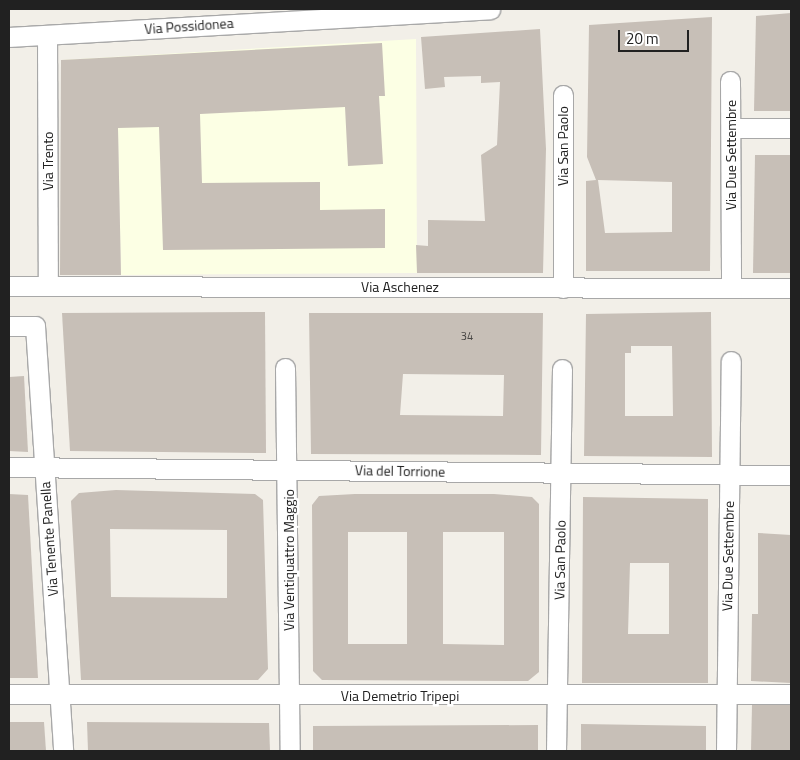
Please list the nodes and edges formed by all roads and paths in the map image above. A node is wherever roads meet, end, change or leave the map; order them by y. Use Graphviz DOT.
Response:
graph roads {
  1 [pos="490,9"];
  2 [pos="248,15"];
  3 [pos="47,35"];
  4 [pos="9,37"];
  5 [pos="730,81"];
  6 [pos="563,94"];
  7 [pos="731,128"];
  8 [pos="791,128"];
  9 [pos="9,286"];
  10 [pos="48,286"];
  11 [pos="563,288"];
  12 [pos="731,288"];
  13 [pos="791,288"];
  14 [pos="9,326"];
  15 [pos="730,361"];
  16 [pos="285,368"];
  17 [pos="562,369"];
  18 [pos="9,466"];
  19 [pos="44,467"];
  20 [pos="289,469"];
  21 [pos="561,472"];
  22 [pos="729,474"];
  23 [pos="791,474"];
  24 [pos="9,694"];
  25 [pos="59,694"];
  26 [pos="727,694"];
  27 [pos="791,694"];
  28 [pos="558,695"];
  29 [pos="290,696"];
  30 [pos="63,751"];
  31 [pos="290,751"];
  32 [pos="556,751"];
  33 [pos="726,751"];
  1 -- 2 [label="street, Via Possidonea"];
  2 -- 3 [label="street, Via Possidonea"];
  3 -- 4 [label="street, Via Possidonea"];
  3 -- 10 [label="street, Via Trento"];
  5 -- 7 [label="street, Via Due Settembre"];
  6 -- 11 [label="street, Via San Paolo"];
  7 -- 8 [label="street"];
  7 -- 12 [label="street, Via Due Settembre"];
  9 -- 10 [label="street, Via Aschenez"];
  10 -- 11 [label="street, Via Aschenez"];
  11 -- 12 [label="street, Via Aschenez"];
  12 -- 13 [label="street, Via Aschenez"];
  14 -- 19 [label="street, Via Tenente Panella"];
  15 -- 22 [label="street, Via Due Settembre"];
  16 -- 20 [label="street, Via Ventiquattro Maggio"];
  17 -- 21 [label="street, Via San Paolo"];
  18 -- 19 [label="street, Via del Torrione"];
  19 -- 20 [label="street, Via del Torrione"];
  19 -- 25 [label="street, Via Tenente Panella"];
  20 -- 21 [label="street, Via del Torrione"];
  20 -- 29 [label="street, Via Ventiquattro Maggio"];
  21 -- 22 [label="street, Via del Torrione"];
  21 -- 28 [label="street, Via San Paolo"];
  22 -- 23 [label="street, Via del Torrione"];
  22 -- 26 [label="street, Via Due Settembre"];
  24 -- 25 [label="street, Via Demetrio Tripepi"];
  25 -- 29 [label="street, Via Demetrio Tripepi"];
  25 -- 30 [label="street, Via Tenente Panella"];
  26 -- 27 [label="street, Via Demetrio Tripepi"];
  26 -- 28 [label="street, Via Demetrio Tripepi"];
  26 -- 33 [label="street, Via Due Settembre"];
  28 -- 29 [label="street, Via Demetrio Tripepi"];
  28 -- 32 [label="street, Via San Paolo"];
  29 -- 31 [label="street, Via Ventiquattro Maggio"];
}
